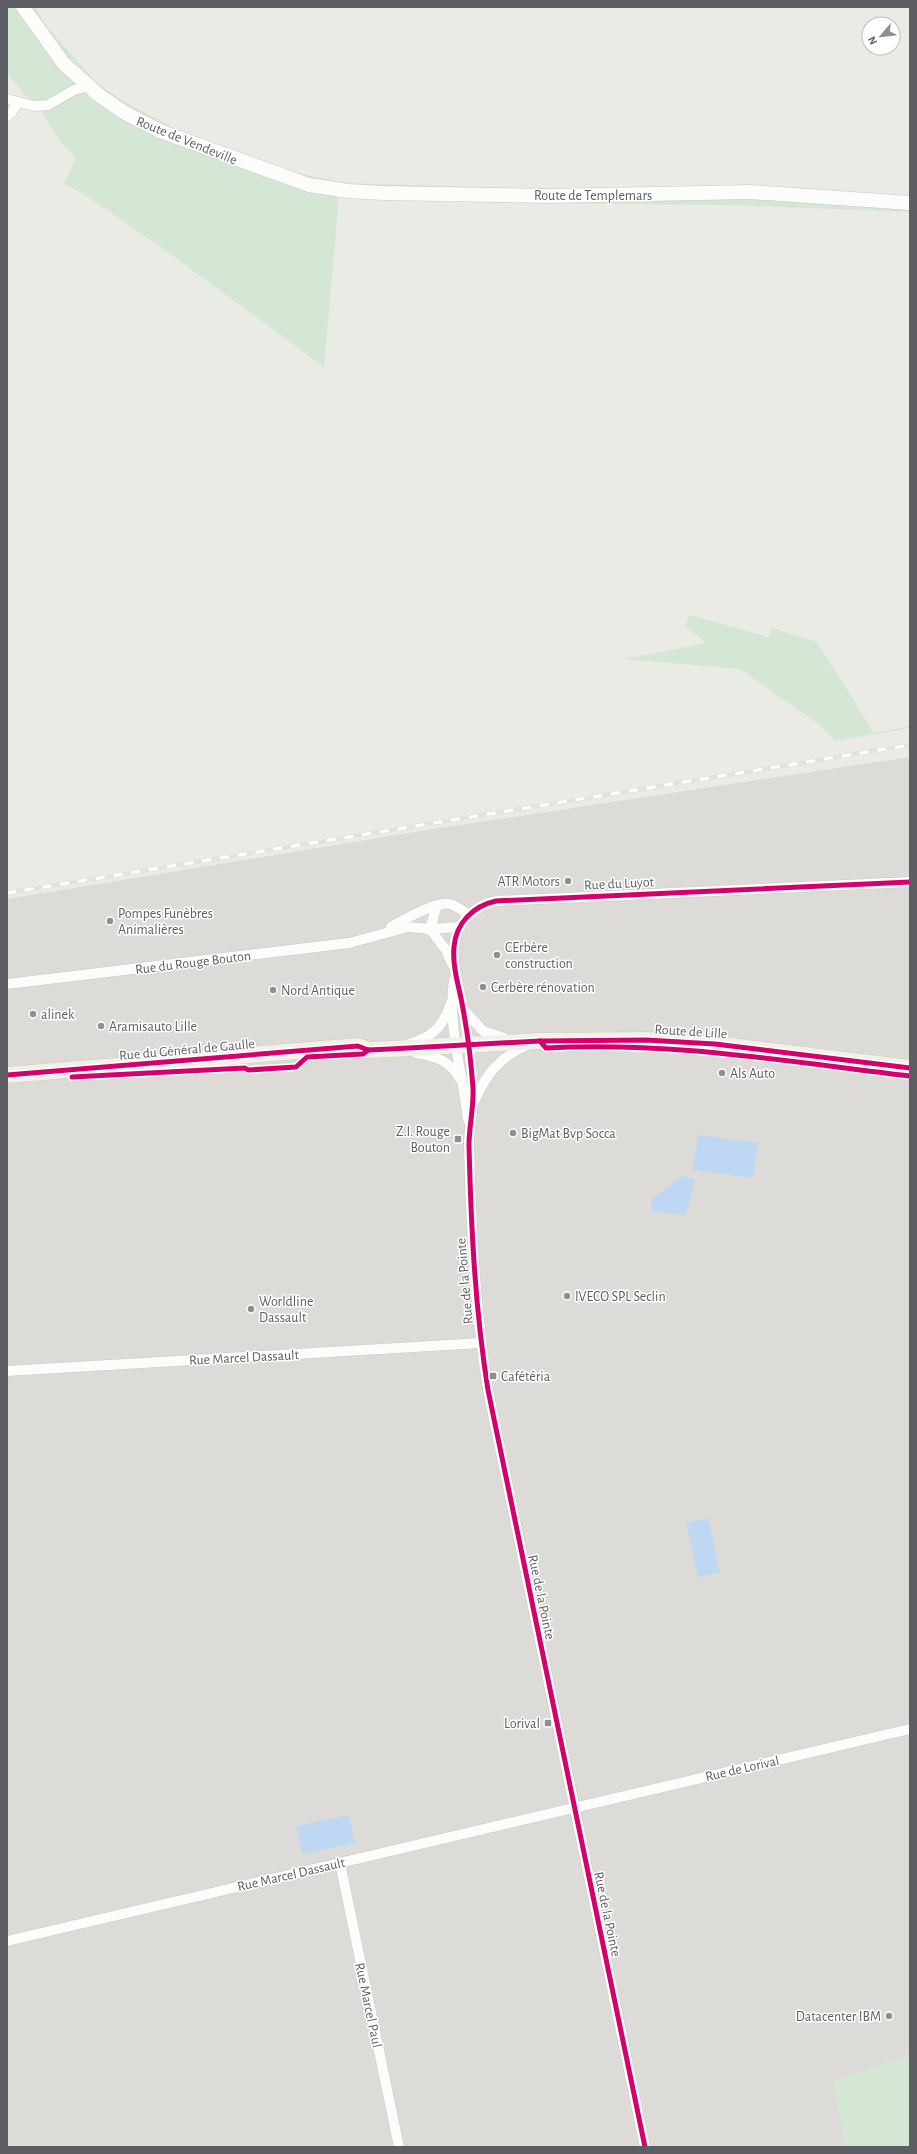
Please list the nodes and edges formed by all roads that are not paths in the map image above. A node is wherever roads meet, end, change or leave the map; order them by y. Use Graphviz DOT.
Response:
graph roads {
  1 [pos="23,7"];
  2 [pos="88,86"];
  3 [pos="7,99"];
  4 [pos="18,102"];
  5 [pos="7,116"];
  6 [pos="277,174"];
  7 [pos="910,203"];
  8 [pos="910,882"];
  9 [pos="437,905"];
  10 [pos="469,916"];
  11 [pos="460,927"];
  12 [pos="430,929"];
  13 [pos="377,935"];
  14 [pos="455,973"];
  15 [pos="7,984"];
  16 [pos="452,1000"];
  17 [pos="463,1009"];
  18 [pos="540,1041"];
  19 [pos="463,1045"];
  20 [pos="390,1050"];
  21 [pos="910,1068"];
  22 [pos="7,1075"];
  23 [pos="464,1092"];
  24 [pos="474,1102"];
  25 [pos="470,1137"];
  26 [pos="481,1343"];
  27 [pos="7,1371"];
  28 [pos="910,1729"];
  29 [pos="574,1808"];
  30 [pos="340,1863"];
  31 [pos="7,1941"];
  32 [pos="399,2147"];
  33 [pos="645,2147"];
  1 -- 2 [label="main road, Route de Vendeville"];
  2 -- 4 [label="street"];
  2 -- 6 [label="main road, Route de Vendeville"];
  3 -- 4 [label="street"];
  4 -- 5 [label="street"];
  6 -- 7 [label="main road, Route de Templemars"];
  8 -- 10 [label="street, Rue du Luyot"];
  9 -- 10 [label="street"];
  9 -- 12 [label="street"];
  9 -- 13 [label="street, Rue du Rouge Bouton"];
  10 -- 11 [label="street, Rue du Luyot"];
  11 -- 12 [label="street, Rue du Rouge Bouton"];
  11 -- 14 [label="street, Rue du Luyot"];
  12 -- 13 [label="street, Rue du Rouge Bouton"];
  12 -- 14 [label="street"];
  13 -- 15 [label="street, Rue du Rouge Bouton"];
  14 -- 16 [label="street"];
  14 -- 17 [label="street, Rue du Luyot"];
  16 -- 19 [label="street"];
  16 -- 20 [label="street"];
  17 -- 18 [label="street"];
  17 -- 19 [label="street, Rue du Luyot"];
  18 -- 19 [label="main road, Route de Lille"];
  18 -- 21 [label="main road, Route de Lille"];
  18 -- 24 [label="street"];
  19 -- 20 [label="main road, Rue du Général de Gaulle"];
  19 -- 23 [label="street"];
  19 -- 24 [label="street, Rue de la Pointe"];
  20 -- 22 [label="main road, Rue du Général de Gaulle"];
  20 -- 23 [label="street"];
  23 -- 25 [label="street"];
  24 -- 25 [label="street, Rue de la Pointe"];
  25 -- 26 [label="street, Rue de la Pointe"];
  26 -- 27 [label="street, Rue Marcel Dassault"];
  26 -- 29 [label="street, Rue de la Pointe"];
  28 -- 29 [label="street, Rue de Lorival"];
  29 -- 30 [label="street, Rue Marcel Dassault"];
  29 -- 33 [label="street, Rue de la Pointe"];
  30 -- 31 [label="street, Rue Marcel Dassault"];
  30 -- 32 [label="street, Rue Marcel Paul"];
}
